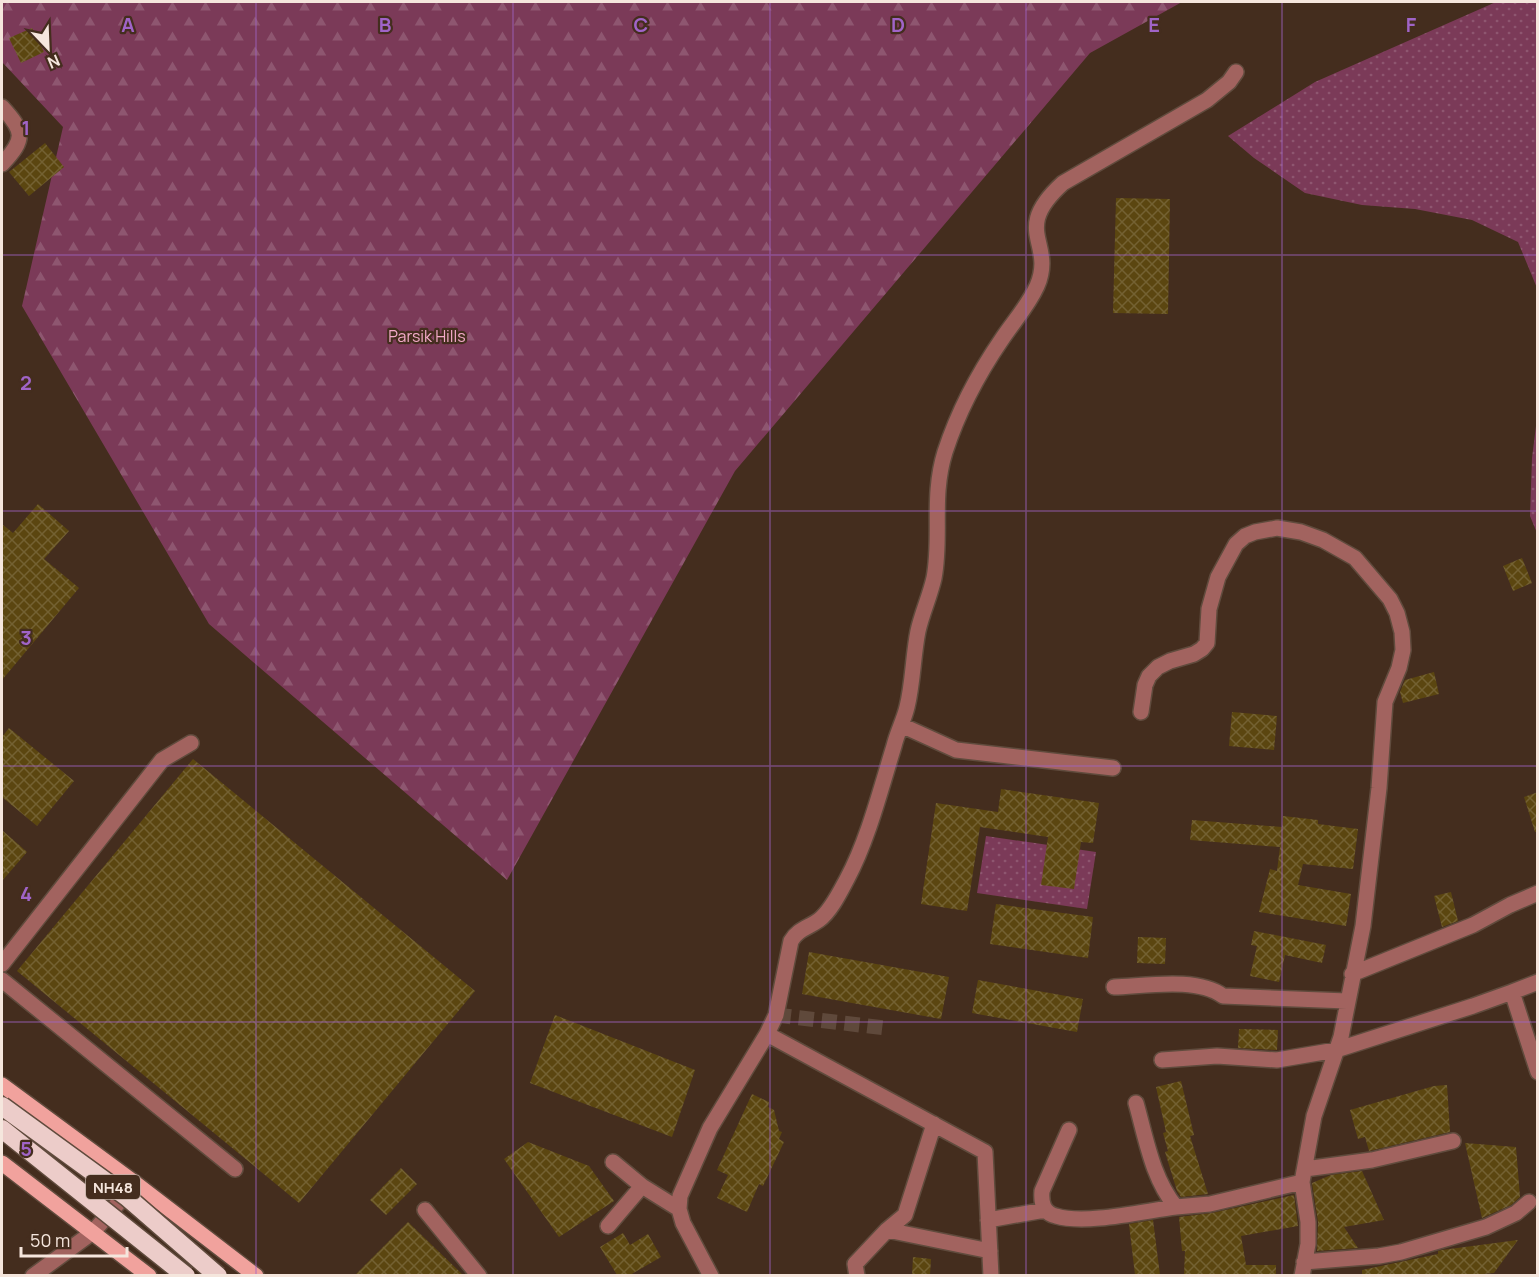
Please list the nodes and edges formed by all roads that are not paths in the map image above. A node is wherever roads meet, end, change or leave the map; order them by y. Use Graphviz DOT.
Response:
graph roads {
  1 [pos="1236,72"];
  2 [pos="2,107"];
  3 [pos="2,164"];
  4 [pos="1141,712"];
  5 [pos="901,725"];
  6 [pos="191,743"];
  7 [pos="1113,768"];
  8 [pos="1538,893"];
  9 [pos="2,964"];
  10 [pos="1352,974"];
  11 [pos="2,980"];
  12 [pos="1538,982"];
  13 [pos="1114,987"];
  14 [pos="1512,992"];
  15 [pos="1347,1001"];
  16 [pos="767,1034"];
  17 [pos="1336,1050"];
  18 [pos="1162,1060"];
  19 [pos="1538,1072"];
  20 [pos="2,1085"];
  21 [pos="1136,1103"];
  22 [pos="2,1106"];
  23 [pos="934,1124"];
  24 [pos="2,1129"];
  25 [pos="1070,1130"];
  26 [pos="1453,1141"];
  27 [pos="2,1162"];
  28 [pos="613,1162"];
  29 [pos="235,1169"];
  30 [pos="1304,1176"];
  31 [pos="135,1183"];
  32 [pos="642,1186"];
  33 [pos="1529,1202"];
  34 [pos="1176,1206"];
  35 [pos="679,1209"];
  36 [pos="425,1210"];
  37 [pos="1045,1210"];
  38 [pos="988,1221"];
  39 [pos="608,1226"];
  40 [pos="887,1230"];
  41 [pos="93,1232"];
  42 [pos="990,1251"];
  43 [pos="1303,1269"];
  44 [pos="33,1275"];
  45 [pos="149,1275"];
  46 [pos="186,1275"];
  47 [pos="218,1275"];
  48 [pos="256,1275"];
  49 [pos="479,1275"];
  50 [pos="711,1275"];
  51 [pos="856,1275"];
  52 [pos="991,1275"];
  1 -- 5 [label="street"];
  2 -- 3 [label="street"];
  4 -- 10 [label="street"];
  5 -- 7 [label="street"];
  5 -- 16 [label="street"];
  6 -- 9 [label="street"];
  8 -- 10 [label="street"];
  10 -- 15 [label="street"];
  11 -- 29 [label="street"];
  12 -- 14 [label="street"];
  13 -- 15 [label="street"];
  14 -- 17 [label="street"];
  14 -- 19 [label="street"];
  15 -- 17 [label="street"];
  16 -- 23 [label="street"];
  16 -- 35 [label="street"];
  17 -- 18 [label="street"];
  17 -- 30 [label="street"];
  20 -- 31 [label="main road, NH48"];
  21 -- 34 [label="street"];
  22 -- 47 [label="highway, NH48, bridge"];
  23 -- 38 [label="street"];
  23 -- 40 [label="street"];
  24 -- 46 [label="highway, NH48, bridge"];
  25 -- 37 [label="street"];
  26 -- 30 [label="street"];
  27 -- 41 [label="main road, NH48"];
  28 -- 32 [label="street"];
  30 -- 34 [label="street"];
  30 -- 43 [label="street"];
  31 -- 41 [label="street"];
  31 -- 48 [label="main road, NH48"];
  32 -- 35 [label="street"];
  32 -- 39 [label="street"];
  33 -- 43 [label="street"];
  34 -- 37 [label="street"];
  35 -- 50 [label="street"];
  36 -- 49 [label="street"];
  37 -- 38 [label="street"];
  38 -- 42 [label="street"];
  40 -- 42 [label="street"];
  40 -- 51 [label="street"];
  41 -- 44 [label="street"];
  41 -- 45 [label="main road, NH48"];
  42 -- 52 [label="street"];
}
